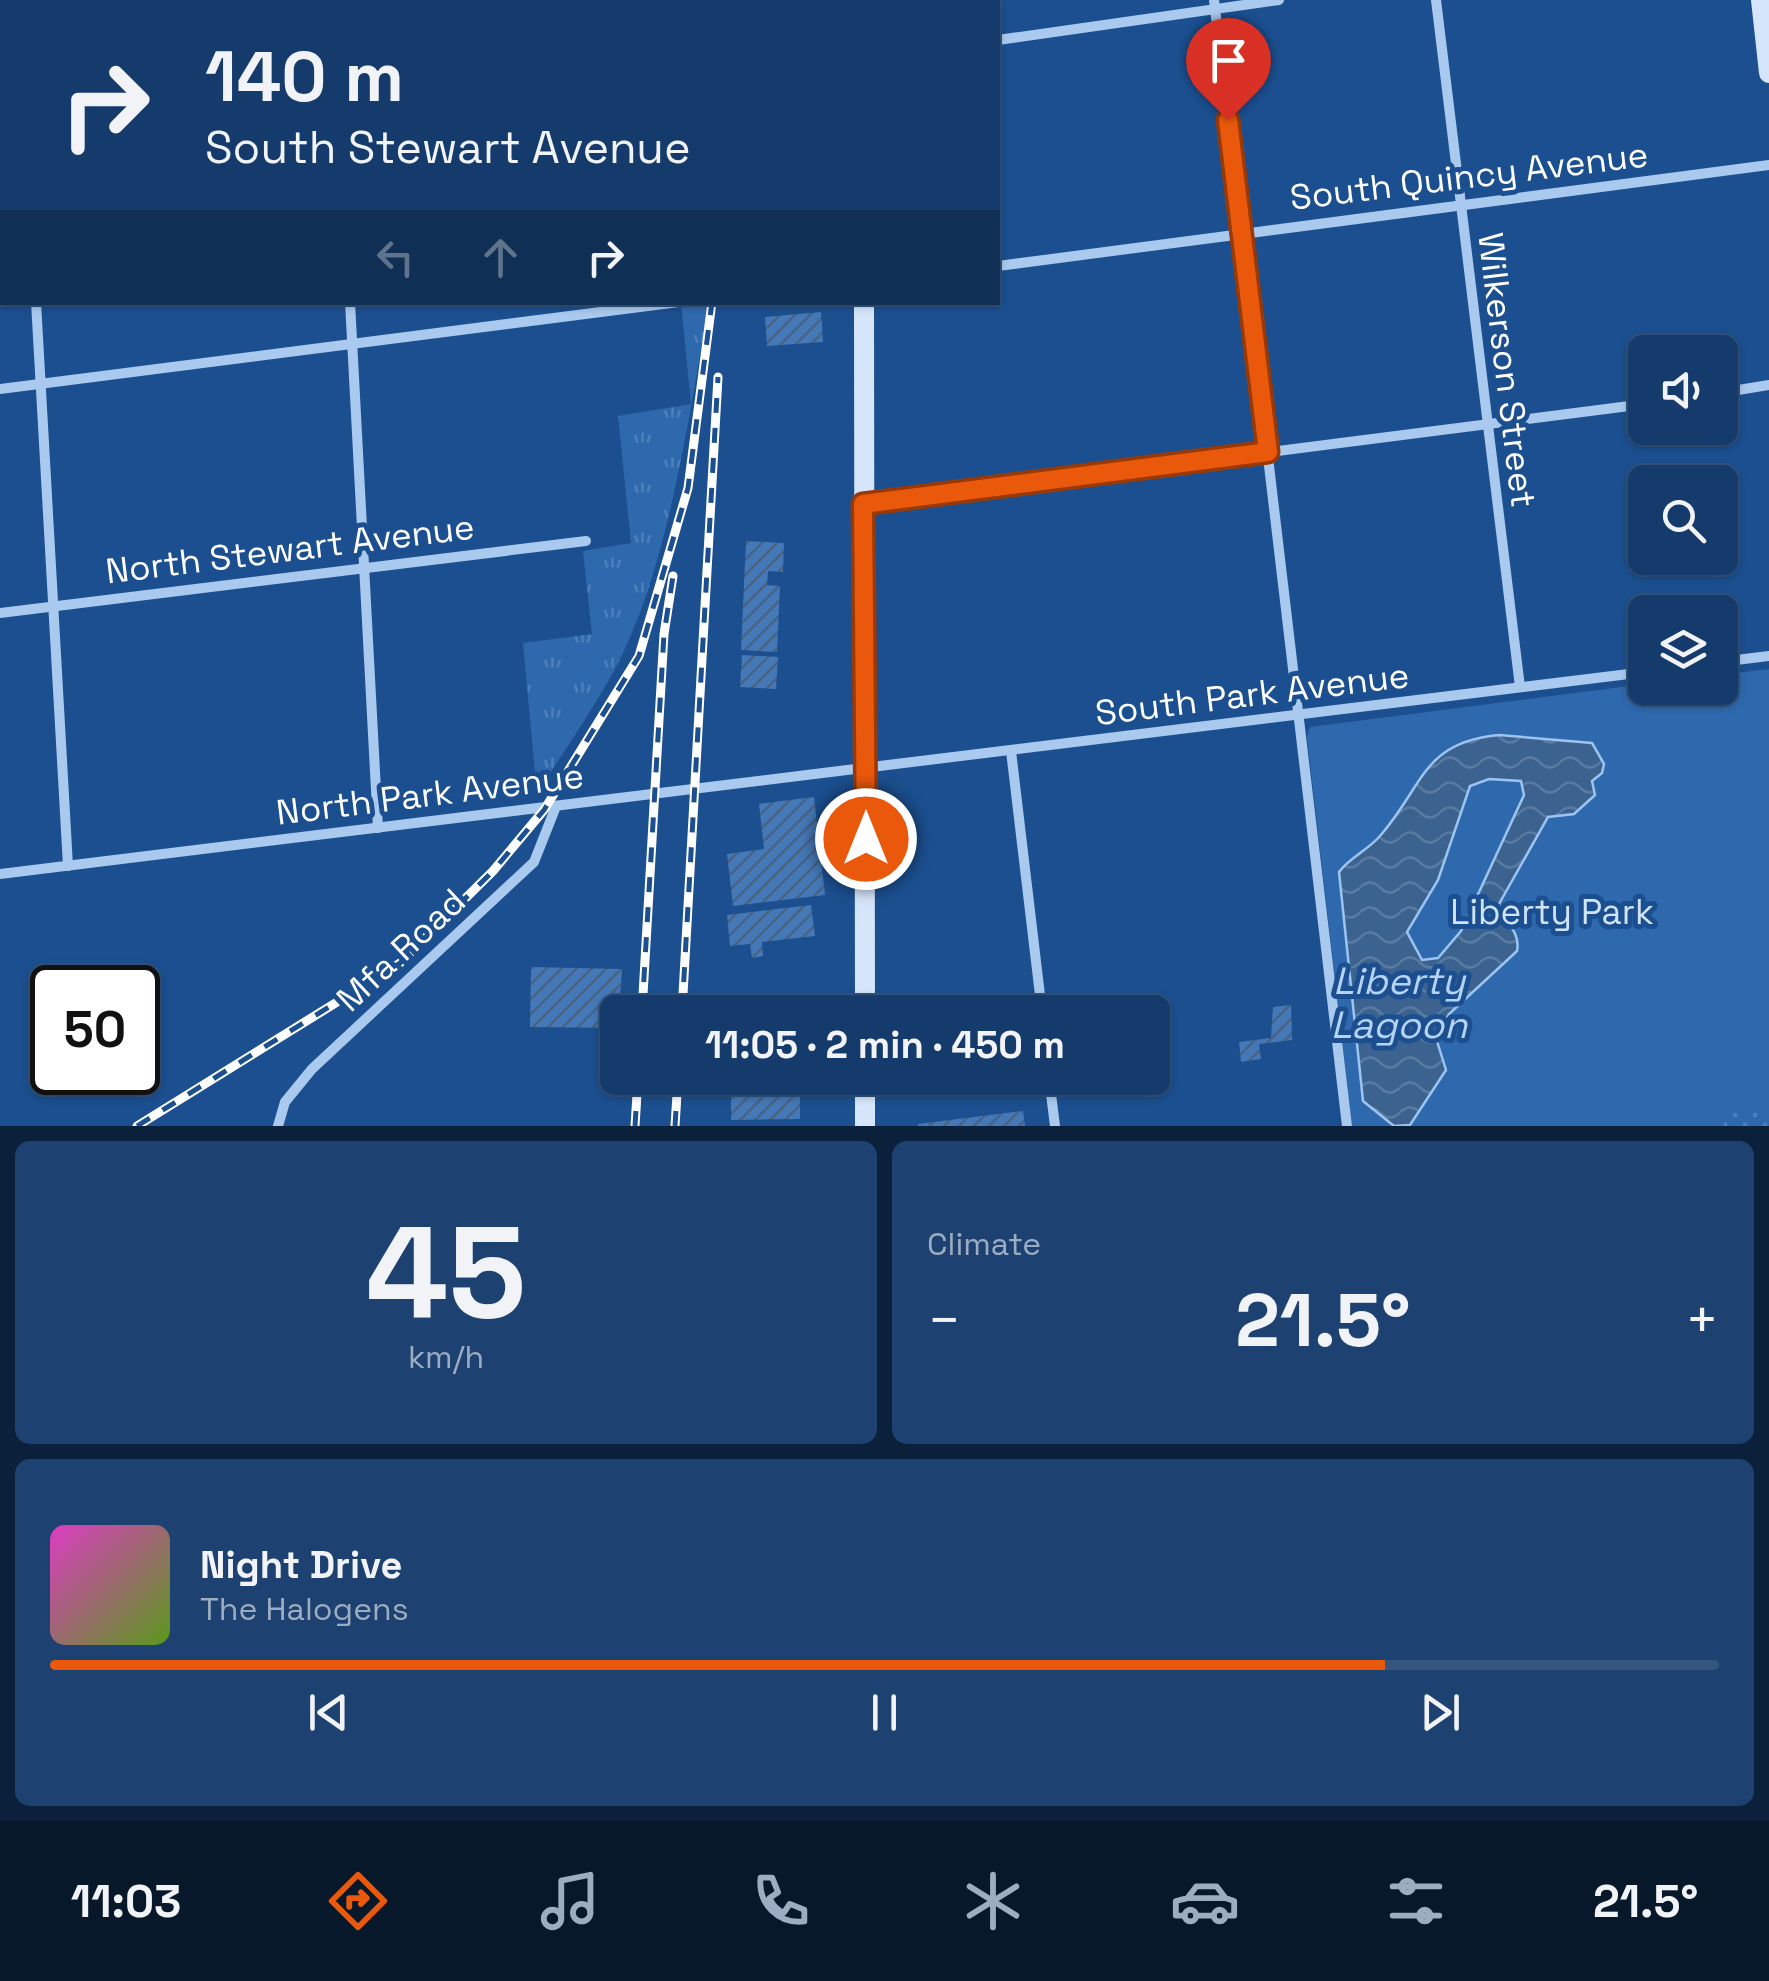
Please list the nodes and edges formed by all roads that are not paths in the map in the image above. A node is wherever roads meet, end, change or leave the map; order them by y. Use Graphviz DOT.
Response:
graph roads {
  1 [pos="1279,0"];
  2 [pos="1436,0"];
  3 [pos="1761,0"];
  4 [pos="1215,4"];
  5 [pos="1000,40"];
  6 [pos="1769,73"];
  7 [pos="1769,165"];
  8 [pos="1458,204"];
  9 [pos="1242,233"];
  10 [pos="1000,266"];
  11 [pos="36,305"];
  12 [pos="350,305"];
  13 [pos="660,305"];
  14 [pos="864,305"];
  15 [pos="352,346"];
  16 [pos="41,384"];
  17 [pos="1769,386"];
  18 [pos="0,389"];
  19 [pos="1738,390"];
  20 [pos="1628,406"];
  21 [pos="1486,426"];
  22 [pos="1268,452"];
  23 [pos="863,504"];
  24 [pos="586,541"];
  25 [pos="364,568"];
  26 [pos="53,605"];
  27 [pos="0,613"];
  28 [pos="1769,656"];
  29 [pos="1738,660"];
  30 [pos="1628,674"];
  31 [pos="1520,688"];
  32 [pos="1300,716"];
  33 [pos="1011,751"];
  34 [pos="866,769"];
  35 [pos="554,809"];
  36 [pos="378,828"];
  37 [pos="68,866"];
  38 [pos="0,874"];
  39 [pos="865,995"];
  40 [pos="1040,995"];
  41 [pos="865,1095"];
  42 [pos="1051,1095"];
  43 [pos="278,1126"];
  44 [pos="865,1126"];
  45 [pos="1055,1126"];
  46 [pos="1347,1126"];
  1 -- 4 [label="street"];
  2 -- 8 [label="street, Wilkerson Street"];
  3 -- 6 [label="main road"];
  4 -- 5 [label="street"];
  4 -- 9 [label="street"];
  7 -- 8 [label="street, South Quincy Avenue"];
  8 -- 9 [label="street, South Quincy Avenue"];
  8 -- 21 [label="street, Wilkerson Street"];
  9 -- 10 [label="street, South Quincy Avenue"];
  9 -- 22 [label="street"];
  11 -- 16 [label="street"];
  12 -- 15 [label="street"];
  13 -- 15 [label="street"];
  14 -- 23 [label="main road"];
  15 -- 16 [label="street"];
  15 -- 25 [label="street"];
  16 -- 18 [label="street"];
  16 -- 26 [label="street"];
  17 -- 19 [label="street"];
  20 -- 21 [label="street"];
  21 -- 22 [label="street"];
  21 -- 31 [label="street, Wilkerson Street"];
  22 -- 23 [label="street"];
  22 -- 32 [label="street"];
  23 -- 34 [label="main road"];
  24 -- 25 [label="street, North Stewart Avenue"];
  25 -- 26 [label="street, North Stewart Avenue"];
  25 -- 36 [label="street"];
  26 -- 27 [label="street, North Stewart Avenue"];
  26 -- 37 [label="street"];
  28 -- 29 [label="street"];
  30 -- 31 [label="street, South Park Avenue"];
  31 -- 32 [label="street, South Park Avenue"];
  32 -- 33 [label="street, South Park Avenue"];
  32 -- 46 [label="street"];
  33 -- 34 [label="street, South Park Avenue"];
  33 -- 40 [label="street"];
  34 -- 35 [label="street, North Park Avenue"];
  34 -- 39 [label="main road"];
  35 -- 36 [label="street, North Park Avenue"];
  35 -- 43 [label="street, Mfa Road"];
  36 -- 37 [label="street, North Park Avenue"];
  37 -- 38 [label="street, North Park Avenue"];
  41 -- 44 [label="main road"];
  42 -- 45 [label="street"];
}
